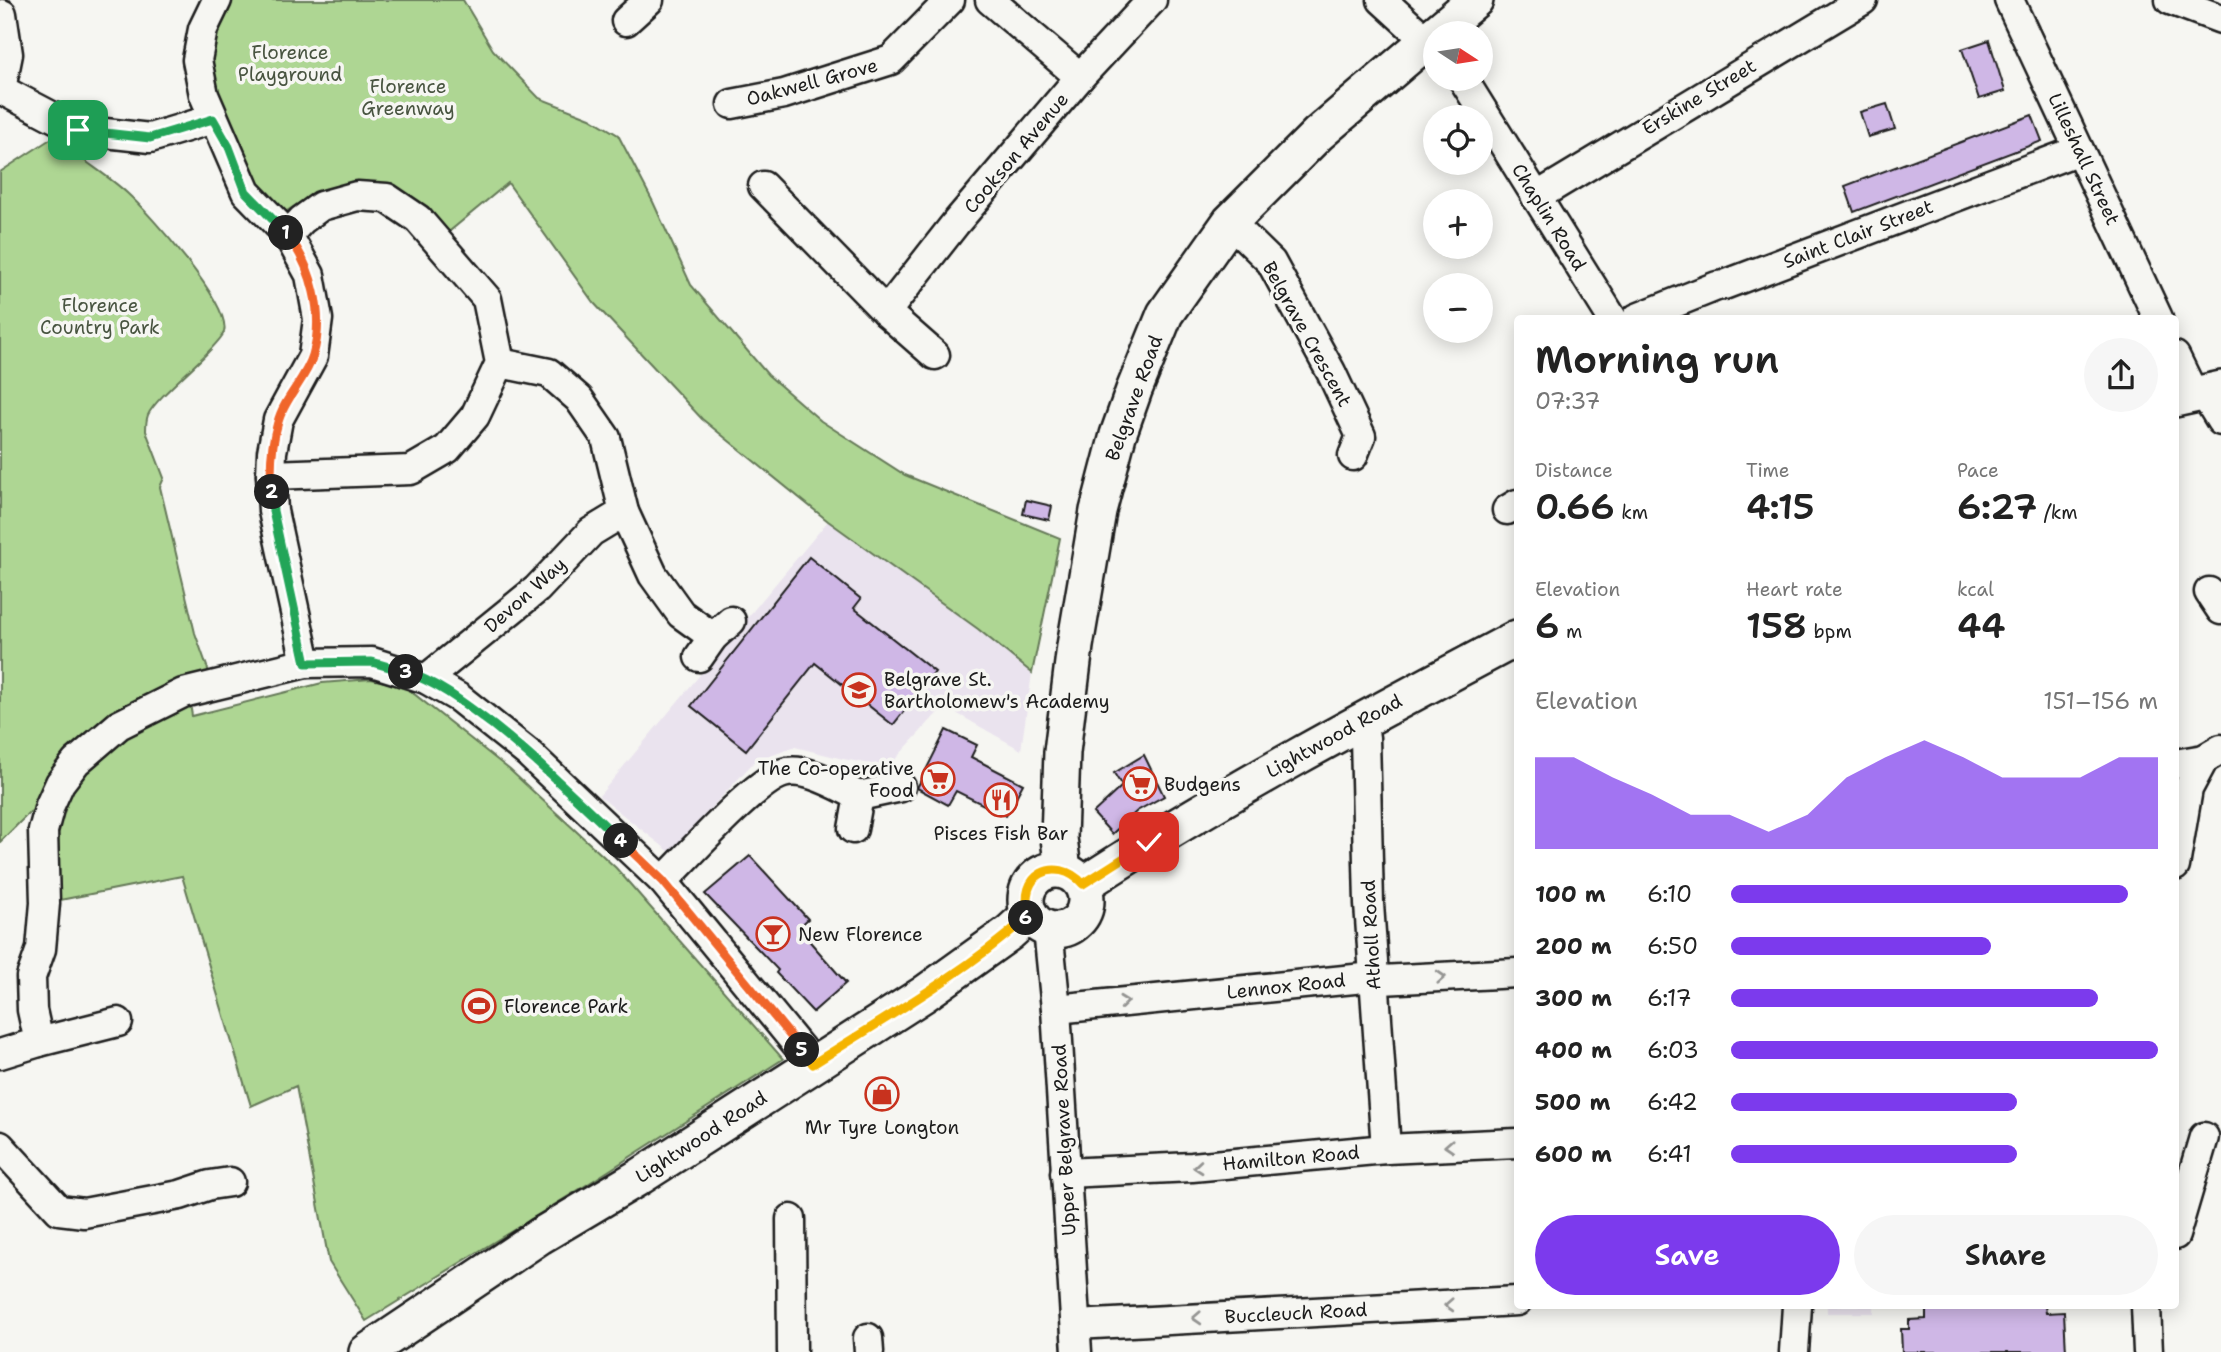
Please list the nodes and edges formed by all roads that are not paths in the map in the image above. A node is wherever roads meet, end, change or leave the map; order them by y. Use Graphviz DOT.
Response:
graph roads {
  1 [pos="217,0"];
  2 [pos="649,0"];
  3 [pos="950,0"];
  4 [pos="990,0"];
  5 [pos="1152,0"];
  6 [pos="1382,0"];
  7 [pos="1475,0"];
  8 [pos="1863,0"];
  9 [pos="2009,0"];
  10 [pos="2170,0"];
  11 [pos="8,12"];
  12 [pos="2220,16"];
  13 [pos="626,21"];
  14 [pos="1450,21"];
  15 [pos="1423,29"];
  16 [pos="1423,45"];
  17 [pos="1080,77"];
  18 [pos="0,89"];
  19 [pos="1470,91"];
  20 [pos="733,104"];
  21 [pos="213,119"];
  22 [pos="2079,150"];
  23 [pos="763,186"];
  24 [pos="1536,197"];
  25 [pos="1230,222"];
  26 [pos="288,235"];
  27 [pos="886,312"];
  28 [pos="1610,315"];
  29 [pos="1644,315"];
  30 [pos="2157,315"];
  31 [pos="923,354"];
  32 [pos="2179,362"];
  33 [pos="500,363"];
  34 [pos="2203,399"];
  35 [pos="1353,456"];
  36 [pos="271,475"];
  37 [pos="624,512"];
  38 [pos="714,638"];
  39 [pos="1514,640"];
  40 [pos="306,663"];
  41 [pos="426,679"];
  42 [pos="1356,723"];
  43 [pos="2213,754"];
  44 [pos="2179,763"];
  45 [pos="901,788"];
  46 [pos="859,796"];
  47 [pos="853,829"];
  48 [pos="2179,842"];
  49 [pos="1073,877"];
  50 [pos="663,881"];
  51 [pos="1039,922"];
  52 [pos="1514,973"];
  53 [pos="1373,979"];
  54 [pos="1056,1009"];
  55 [pos="118,1022"];
  56 [pos="39,1042"];
  57 [pos="0,1054"];
  58 [pos="813,1064"];
  59 [pos="1514,1143"];
  60 [pos="0,1146"];
  61 [pos="1386,1149"];
  62 [pos="2208,1150"];
  63 [pos="1065,1173"];
  64 [pos="215,1177"];
  65 [pos="2179,1225"];
  66 [pos="785,1235"];
  67 [pos="1514,1301"];
  68 [pos="1797,1309"];
  69 [pos="2147,1309"];
  70 [pos="1076,1338"];
  71 [pos="367,1352"];
  72 [pos="792,1352"];
  73 [pos="1794,1352"];
  74 [pos="2148,1352"];
  1 -- 21 [label="street"];
  2 -- 13 [label="street"];
  3 -- 20 [label="street, Oakwell Grove"];
  4 -- 17 [label="street"];
  5 -- 17 [label="street, Cookson Avenue"];
  6 -- 15 [label="street"];
  7 -- 14 [label="main road, Belgrave Road"];
  8 -- 24 [label="street, Erskine Street"];
  9 -- 22 [label="street, Lilleshall Street"];
  10 -- 12 [label="street"];
  11 -- 18 [label="street"];
  16 -- 25 [label="main road, Belgrave Road"];
  17 -- 27 [label="street, Cookson Avenue"];
  18 -- 21 [label="street"];
  19 -- 24 [label="street, Chaplin Road"];
  21 -- 26 [label="street"];
  22 -- 29 [label="street, Saint Clair Street"];
  22 -- 30 [label="street, Lilleshall Street"];
  23 -- 27 [label="street"];
  24 -- 28 [label="street, Chaplin Road"];
  25 -- 35 [label="street, Belgrave Crescent"];
  25 -- 49 [label="main road, Belgrave Road"];
  26 -- 33 [label="street"];
  26 -- 36 [label="street"];
  27 -- 31 [label="street"];
  32 -- 34 [label="street"];
  33 -- 36 [label="street"];
  33 -- 37 [label="street"];
  36 -- 40 [label="street"];
  37 -- 38 [label="street"];
  37 -- 41 [label="street, Devon Way"];
  39 -- 42 [label="main road, Lightwood Road"];
  40 -- 41 [label="street"];
  40 -- 56 [label="street"];
  41 -- 50 [label="street"];
  42 -- 49 [label="main road, Lightwood Road"];
  42 -- 53 [label="street, Atholl Road"];
  43 -- 44 [label="street"];
  43 -- 48 [label="street"];
  45 -- 46 [label="street"];
  46 -- 47 [label="street"];
  46 -- 50 [label="street"];
  49 -- 51 [label="main road"];
  49 -- 51 [label="main road"];
  50 -- 58 [label="street"];
  51 -- 54 [label="street, Upper Belgrave Road"];
  51 -- 58 [label="main road, Lightwood Road"];
  53 -- 52 [label="street, Lennox Road, one-way"];
  54 -- 53 [label="street, Lennox Road, one-way"];
  53 -- 61 [label="street, Atholl Road"];
  54 -- 63 [label="street, Upper Belgrave Road"];
  55 -- 56 [label="street"];
  56 -- 57 [label="street"];
  58 -- 71 [label="main road, Lightwood Road"];
  59 -- 61 [label="street, Hamilton Road, one-way"];
  60 -- 64 [label="street"];
  61 -- 63 [label="street, Hamilton Road, one-way"];
  62 -- 65 [label="street"];
  63 -- 70 [label="street, Upper Belgrave Road"];
  66 -- 72 [label="street"];
  67 -- 70 [label="street, Buccleuch Road, one-way"];
  68 -- 73 [label="street"];
  69 -- 74 [label="street"];
}
